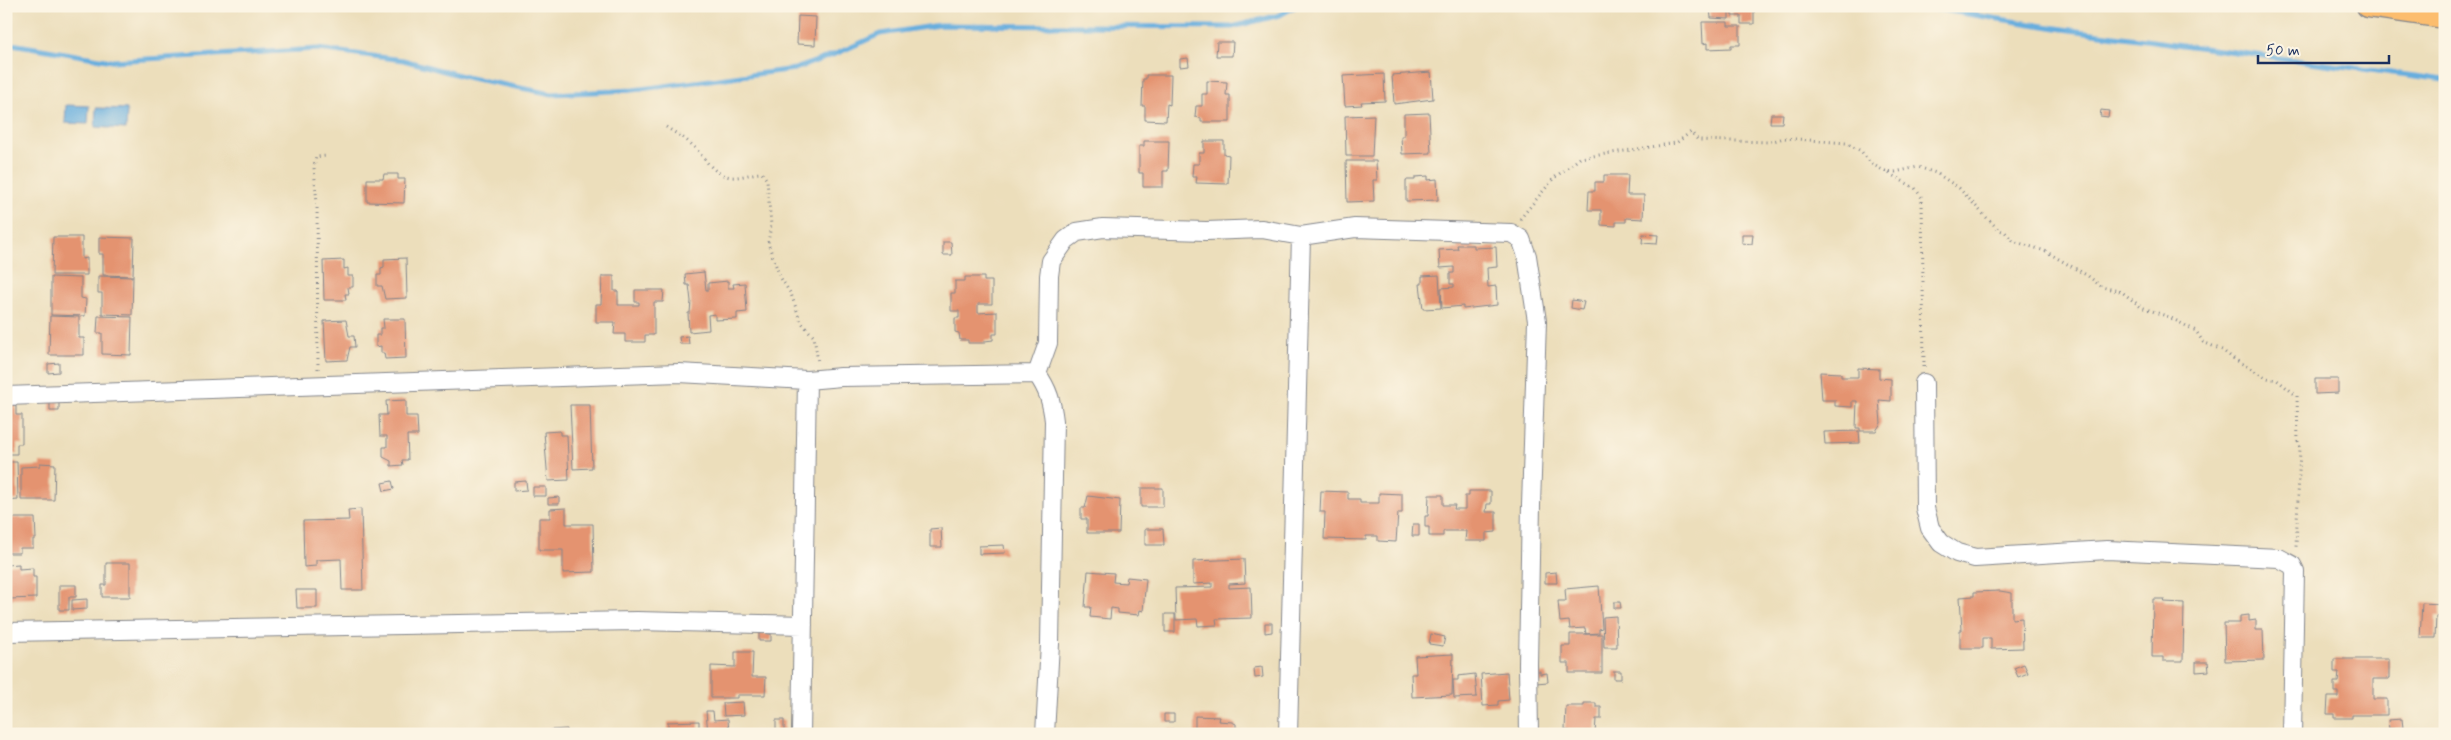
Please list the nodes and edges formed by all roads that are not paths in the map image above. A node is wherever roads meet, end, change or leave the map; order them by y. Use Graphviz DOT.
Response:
graph roads {
  1 [pos="2378,7"];
  2 [pos="2445,17"];
  3 [pos="1301,236"];
  4 [pos="1037,374"];
  5 [pos="807,380"];
  6 [pos="1924,383"];
  7 [pos="6,396"];
  8 [pos="803,625"];
  9 [pos="6,632"];
  10 [pos="801,734"];
  11 [pos="1045,734"];
  12 [pos="1288,734"];
  13 [pos="1529,734"];
  14 [pos="2292,734"];
  1 -- 2 [label="main road"];
  3 -- 4 [label="street"];
  3 -- 12 [label="street"];
  3 -- 13 [label="street"];
  4 -- 5 [label="street"];
  4 -- 11 [label="street"];
  5 -- 7 [label="street"];
  5 -- 8 [label="street"];
  6 -- 14 [label="street"];
  8 -- 9 [label="street"];
  8 -- 10 [label="street"];
}
